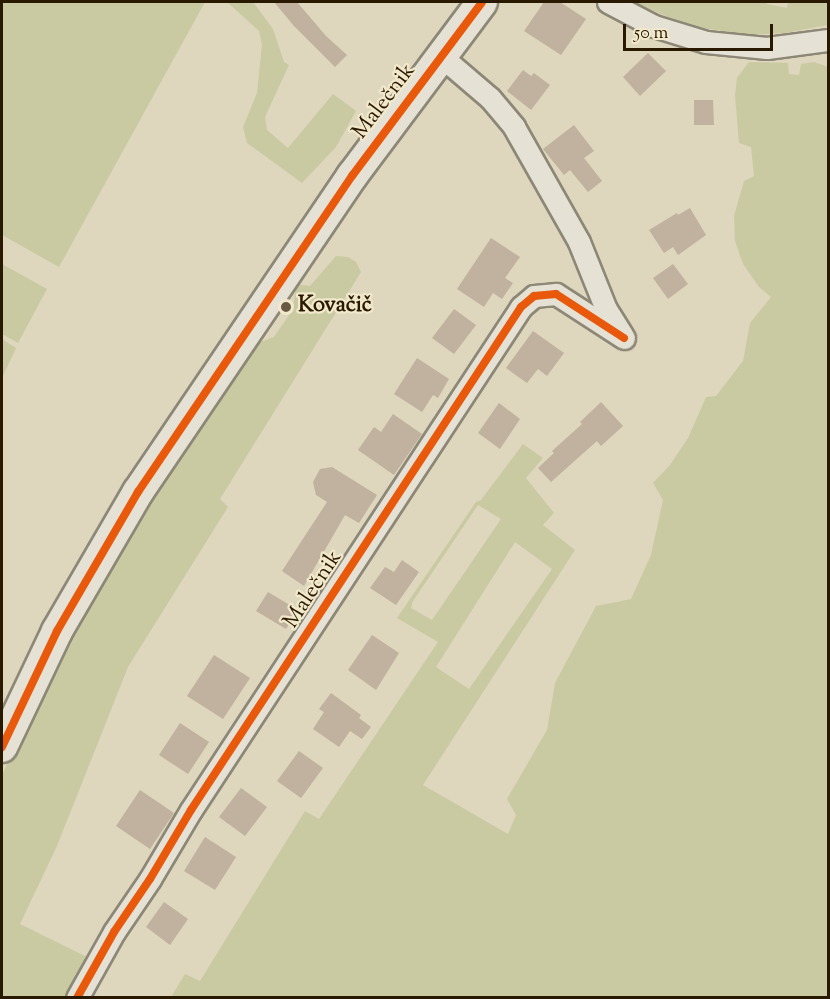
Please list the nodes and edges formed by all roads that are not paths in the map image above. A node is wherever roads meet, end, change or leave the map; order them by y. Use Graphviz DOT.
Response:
graph roads {
  1 [pos="482,2"];
  2 [pos="608,2"];
  3 [pos="827,43"];
  4 [pos="442,57"];
  5 [pos="11,707"];
  6 [pos="2,747"];
  7 [pos="77,998"];
  1 -- 4 [label="street, Malečnik"];
  2 -- 3 [label="street"];
  4 -- 5 [label="street, Malečnik"];
  4 -- 7 [label="street, Malečnik"];
  5 -- 6 [label="street, Malečnik"];
}
